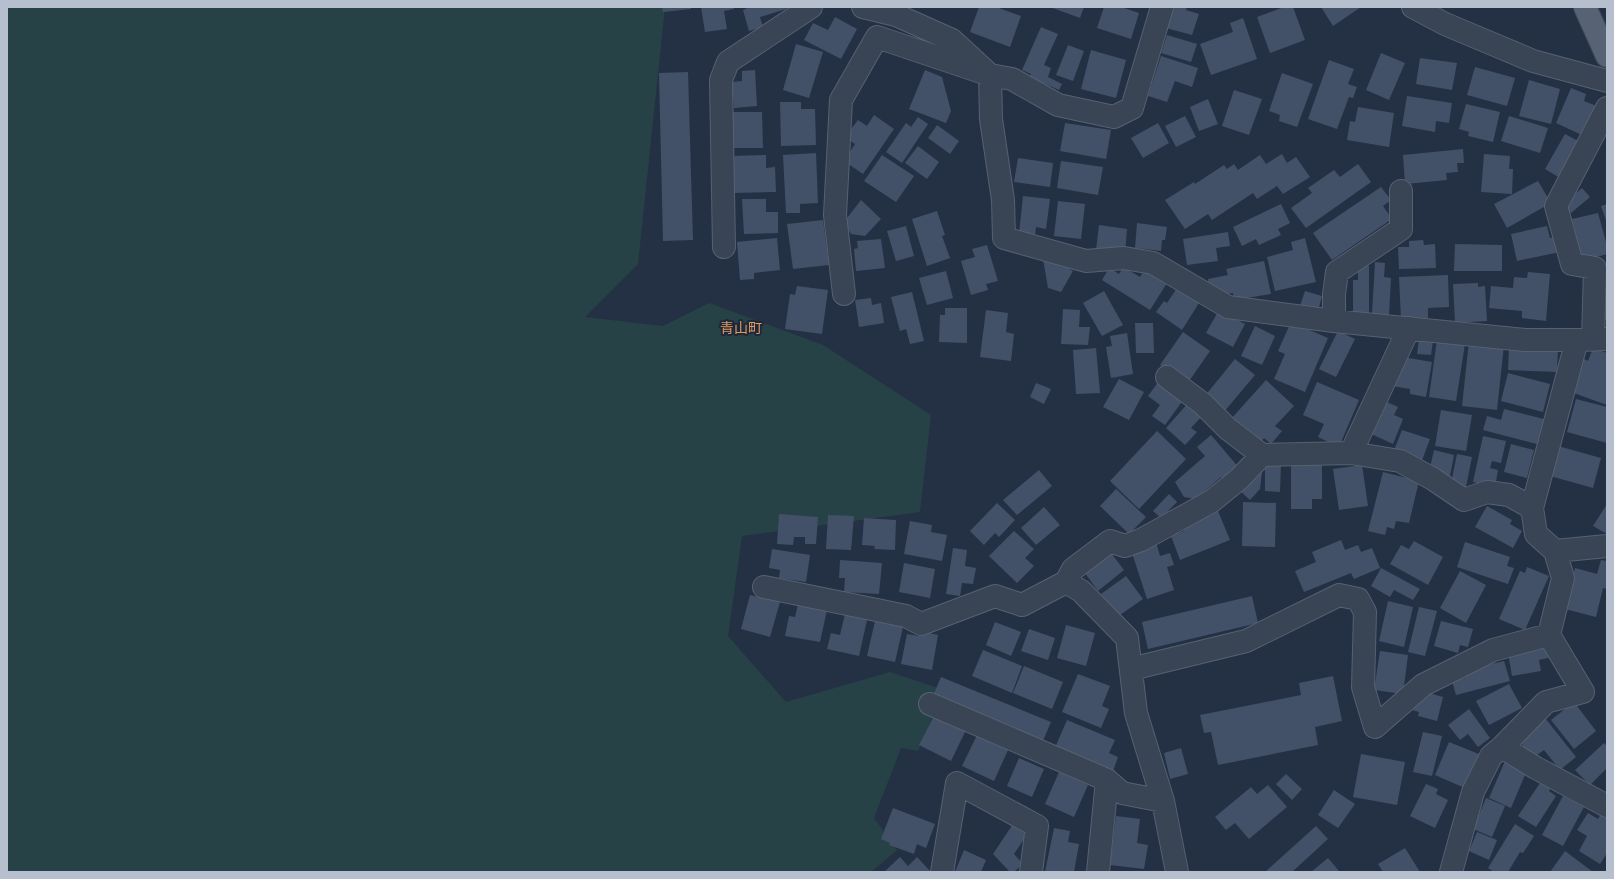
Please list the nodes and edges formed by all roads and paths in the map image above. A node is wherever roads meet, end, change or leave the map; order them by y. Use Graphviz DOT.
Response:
graph roads {
  1 [pos="811,7"];
  2 [pos="863,7"];
  3 [pos="1162,7"];
  4 [pos="1413,7"];
  5 [pos="1585,7"];
  6 [pos="1607,56"];
  7 [pos="990,75"];
  8 [pos="1607,81"];
  9 [pos="1607,108"];
  10 [pos="1401,191"];
  11 [pos="724,248"];
  12 [pos="844,294"];
  13 [pos="1334,321"];
  14 [pos="1409,328"];
  15 [pos="1592,340"];
  16 [pos="1167,377"];
  17 [pos="1351,453"];
  18 [pos="1262,455"];
  19 [pos="1532,508"];
  20 [pos="1607,546"];
  21 [pos="1555,551"];
  22 [pos="1066,582"];
  23 [pos="764,587"];
  24 [pos="1549,636"];
  25 [pos="1131,669"];
  26 [pos="930,704"];
  27 [pos="1502,747"];
  28 [pos="1107,780"];
  29 [pos="1163,801"];
  30 [pos="1607,806"];
  31 [pos="942,872"];
  32 [pos="1031,872"];
  33 [pos="1098,872"];
  34 [pos="1177,872"];
  35 [pos="1451,872"];
  1 -- 11 [label="street"];
  2 -- 7 [label="street"];
  3 -- 7 [label="street"];
  4 -- 8 [label="street"];
  5 -- 6 [label="main road"];
  7 -- 12 [label="street"];
  7 -- 13 [label="street"];
  9 -- 15 [label="street"];
  10 -- 13 [label="street"];
  13 -- 14 [label="street"];
  14 -- 15 [label="street"];
  14 -- 17 [label="street"];
  15 -- 19 [label="street"];
  16 -- 18 [label="street"];
  17 -- 18 [label="street"];
  17 -- 19 [label="street"];
  18 -- 22 [label="street"];
  19 -- 21 [label="street"];
  20 -- 21 [label="street"];
  21 -- 24 [label="street"];
  22 -- 23 [label="street"];
  22 -- 25 [label="street"];
  24 -- 25 [label="street"];
  24 -- 27 [label="street"];
  25 -- 29 [label="street"];
  26 -- 28 [label="street"];
  27 -- 30 [label="street"];
  27 -- 35 [label="street"];
  28 -- 29 [label="street"];
  28 -- 33 [label="street"];
  29 -- 34 [label="street"];
  31 -- 32 [label="street"];
}
